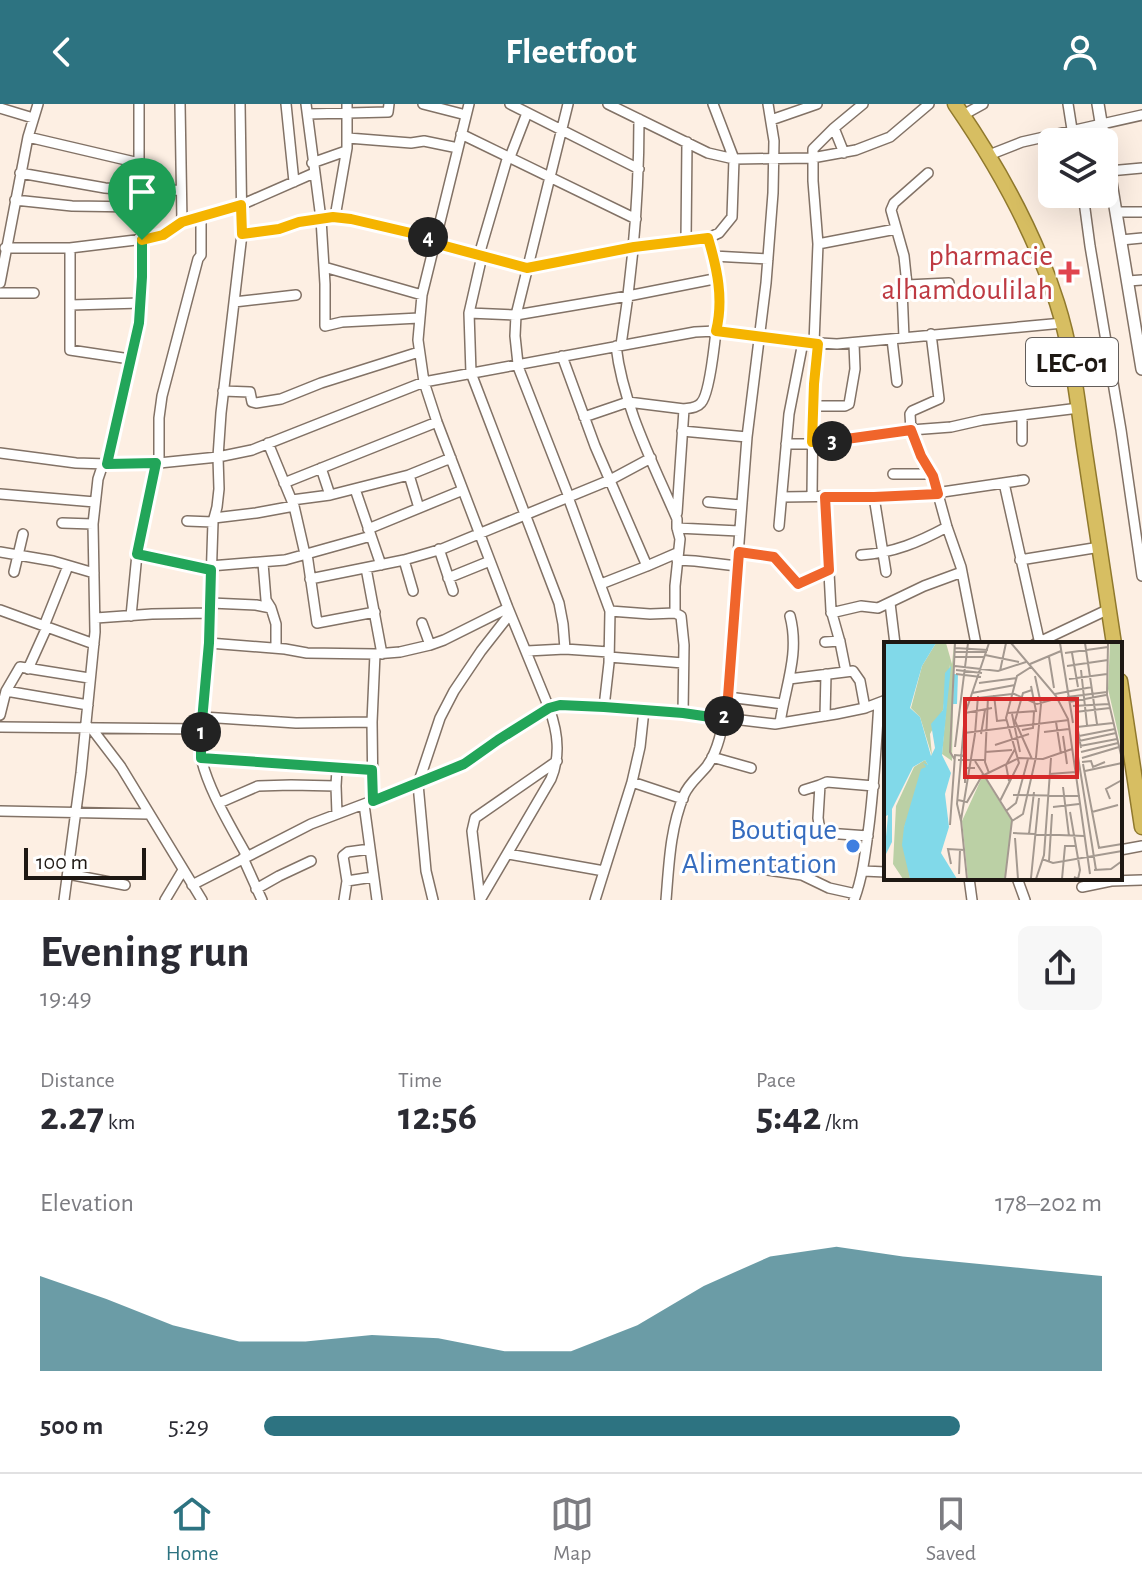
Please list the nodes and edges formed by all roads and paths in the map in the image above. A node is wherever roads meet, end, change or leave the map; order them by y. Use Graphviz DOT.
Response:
graph roads {
  1 [pos="38,104"];
  2 [pos="139,104"];
  3 [pos="180,104"];
  4 [pos="240,104"];
  5 [pos="286,104"];
  6 [pos="389,104"];
  7 [pos="423,104"];
  8 [pos="469,104"];
  9 [pos="510,104"];
  10 [pos="568,104"];
  11 [pos="608,104"];
  12 [pos="713,104"];
  13 [pos="768,104"];
  14 [pos="817,104"];
  15 [pos="863,104"];
  16 [pos="929,104"];
  17 [pos="983,104"];
  18 [pos="1068,104"];
  19 [pos="1098,104"];
  20 [pos="0,108"];
  21 [pos="347,108"];
  22 [pos="307,109"];
  23 [pos="959,110"];
  24 [pos="527,113"];
  25 [pos="466,115"];
  26 [pos="1142,115"];
  27 [pos="33,118"];
  28 [pos="639,119"];
  29 [pos="771,120"];
  30 [pos="1102,125"];
  31 [pos="834,128"];
  32 [pos="1072,128"];
  33 [pos="1088,128"];
  34 [pos="1102,128"];
  35 [pos="560,130"];
  36 [pos="461,134"];
  37 [pos="28,137"];
  38 [pos="348,138"];
  39 [pos="1038,139"];
  40 [pos="687,142"];
  41 [pos="458,148"];
  42 [pos="346,151"];
  43 [pos="844,153"];
  44 [pos="989,155"];
  45 [pos="509,156"];
  46 [pos="812,158"];
  47 [pos="734,159"];
  48 [pos="775,159"];
  49 [pos="139,163"];
  50 [pos="313,168"];
  51 [pos="1142,168"];
  52 [pos="639,169"];
  53 [pos="1118,170"];
  54 [pos="20,173"];
  55 [pos="928,173"];
  56 [pos="549,177"];
  57 [pos="294,182"];
  58 [pos="181,190"];
  59 [pos="140,191"];
  60 [pos="15,200"];
  61 [pos="241,205"];
  62 [pos="140,207"];
  63 [pos="1085,208"];
  64 [pos="1115,208"];
  65 [pos="1116,212"];
  66 [pos="1142,212"];
  67 [pos="201,217"];
  68 [pos="335,217"];
  69 [pos="321,219"];
  70 [pos="636,219"];
  71 [pos="182,222"];
  72 [pos="896,229"];
  73 [pos="242,234"];
  74 [pos="708,238"];
  75 [pos="1142,238"];
  76 [pos="142,240"];
  77 [pos="686,240"];
  78 [pos="1121,240"];
  79 [pos="435,241"];
  80 [pos="818,244"];
  81 [pos="634,247"];
  82 [pos="70,248"];
  83 [pos="3,250"];
  84 [pos="481,255"];
  85 [pos="713,256"];
  86 [pos="768,259"];
  87 [pos="324,267"];
  88 [pos="527,268"];
  89 [pos="719,278"];
  90 [pos="1142,280"];
  91 [pos="1128,281"];
  92 [pos="0,283"];
  93 [pos="949,283"];
  94 [pos="907,285"];
  95 [pos="0,293"];
  96 [pos="34,293"];
  97 [pos="296,295"];
  98 [pos="422,295"];
  99 [pos="628,296"];
  100 [pos="234,302"];
  101 [pos="141,303"];
  102 [pos="71,305"];
  103 [pos="469,313"];
  104 [pos="516,315"];
  105 [pos="419,318"];
  106 [pos="1063,323"];
  107 [pos="716,331"];
  108 [pos="931,334"];
  109 [pos="760,337"];
  110 [pos="904,338"];
  111 [pos="892,339"];
  112 [pos="803,342"];
  113 [pos="816,344"];
  114 [pos="854,344"];
  115 [pos="618,346"];
  116 [pos="419,352"];
  117 [pos="562,356"];
  118 [pos="130,359"];
  119 [pos="518,364"];
  120 [pos="1142,369"];
  121 [pos="471,373"];
  122 [pos="424,382"];
  123 [pos="897,382"];
  124 [pos="223,391"];
  125 [pos="628,402"];
  126 [pos="813,406"];
  127 [pos="1079,408"];
  128 [pos="684,409"];
  129 [pos="1022,416"];
  130 [pos="584,417"];
  131 [pos="437,422"];
  132 [pos="911,430"];
  133 [pos="682,431"];
  134 [pos="747,437"];
  135 [pos="1022,441"];
  136 [pos="268,443"];
  137 [pos="812,443"];
  138 [pos="786,444"];
  139 [pos="0,453"];
  140 [pos="218,457"];
  141 [pos="451,458"];
  142 [pos="651,458"];
  143 [pos="157,463"];
  144 [pos="105,464"];
  145 [pos="321,468"];
  146 [pos="893,474"];
  147 [pos="932,474"];
  148 [pos="409,475"];
  149 [pos="610,480"];
  150 [pos="1024,480"];
  151 [pos="284,483"];
  152 [pos="1004,483"];
  153 [pos="355,489"];
  154 [pos="463,490"];
  155 [pos="0,494"];
  156 [pos="938,494"];
  157 [pos="330,495"];
  158 [pos="812,496"];
  159 [pos="569,497"];
  160 [pos="782,497"];
  161 [pos="825,497"];
  162 [pos="874,497"];
  163 [pos="95,502"];
  164 [pos="708,502"];
  165 [pos="293,503"];
  166 [pos="741,505"];
  167 [pos="419,508"];
  168 [pos="525,516"];
  169 [pos="213,520"];
  170 [pos="187,521"];
  171 [pos="62,523"];
  172 [pos="677,523"];
  173 [pos="93,524"];
  174 [pos="779,526"];
  175 [pos="947,527"];
  176 [pos="739,531"];
  177 [pos="369,532"];
  178 [pos="23,534"];
  179 [pos="481,534"];
  180 [pos="1100,547"];
  181 [pos="439,549"];
  182 [pos="0,552"];
  183 [pos="739,552"];
  184 [pos="883,553"];
  185 [pos="19,554"];
  186 [pos="137,554"];
  187 [pos="306,554"];
  188 [pos="861,555"];
  189 [pos="677,557"];
  190 [pos="404,560"];
  191 [pos="1020,560"];
  192 [pos="490,561"];
  193 [pos="263,563"];
  194 [pos="381,565"];
  195 [pos="68,566"];
  196 [pos="647,566"];
  197 [pos="737,566"];
  198 [pos="210,568"];
  199 [pos="366,568"];
  200 [pos="829,570"];
  201 [pos="14,572"];
  202 [pos="886,572"];
  203 [pos="962,572"];
  204 [pos="94,573"];
  205 [pos="1142,576"];
  206 [pos="448,578"];
  207 [pos="310,579"];
  208 [pos="601,584"];
  209 [pos="413,591"];
  210 [pos="453,591"];
  211 [pos="890,603"];
  212 [pos="211,608"];
  213 [pos="271,608"];
  214 [pos="1109,609"];
  215 [pos="0,610"];
  216 [pos="509,611"];
  217 [pos="610,611"];
  218 [pos="375,612"];
  219 [pos="675,613"];
  220 [pos="831,613"];
  221 [pos="131,616"];
  222 [pos="790,616"];
  223 [pos="96,618"];
  224 [pos="422,623"];
  225 [pos="46,626"];
  226 [pos="840,641"];
  227 [pos="825,642"];
  228 [pos="895,642"];
  229 [pos="976,642"];
  230 [pos="1038,642"];
  231 [pos="1040,642"];
  232 [pos="1114,642"];
  233 [pos="209,643"];
  234 [pos="94,644"];
  235 [pos="430,645"];
  236 [pos="276,648"];
  237 [pos="565,649"];
  238 [pos="527,651"];
  239 [pos="378,654"];
  240 [pos="609,654"];
  241 [pos="683,663"];
  242 [pos="28,669"];
  243 [pos="846,672"];
  244 [pos="826,674"];
  245 [pos="89,678"];
  246 [pos="789,679"];
  247 [pos="5,686"];
  248 [pos="1122,694"];
  249 [pos="728,697"];
  250 [pos="882,702"];
  251 [pos="783,704"];
  252 [pos="88,705"];
  253 [pos="604,707"];
  254 [pos="549,708"];
  255 [pos="865,708"];
  256 [pos="644,710"];
  257 [pos="683,713"];
  258 [pos="0,715"];
  259 [pos="825,716"];
  260 [pos="203,717"];
  261 [pos="724,719"];
  262 [pos="372,722"];
  263 [pos="780,723"];
  264 [pos="0,727"];
  265 [pos="89,729"];
  266 [pos="201,729"];
  267 [pos="712,757"];
  268 [pos="201,758"];
  269 [pos="557,761"];
  270 [pos="751,768"];
  271 [pos="337,769"];
  272 [pos="372,770"];
  273 [pos="878,779"];
  274 [pos="632,782"];
  275 [pos="418,784"];
  276 [pos="820,785"];
  277 [pos="336,786"];
  278 [pos="804,790"];
  279 [pos="683,799"];
  280 [pos="368,802"];
  281 [pos="219,803"];
  282 [pos="0,811"];
  283 [pos="75,812"];
  284 [pos="149,814"];
  285 [pos="337,814"];
  286 [pos="1142,827"];
  287 [pos="868,836"];
  288 [pos="1142,846"];
  289 [pos="370,849"];
  290 [pos="1122,850"];
  291 [pos="508,854"];
  292 [pos="245,857"];
  293 [pos="311,861"];
  294 [pos="761,869"];
  295 [pos="183,870"];
  296 [pos="604,871"];
  297 [pos="863,871"];
  298 [pos="884,872"];
  299 [pos="68,874"];
  300 [pos="373,877"];
  301 [pos="969,880"];
  302 [pos="1018,880"];
  303 [pos="1142,880"];
  304 [pos="347,881"];
  305 [pos="125,885"];
  306 [pos="192,885"];
  307 [pos="1082,887"];
  308 [pos="256,889"];
  309 [pos="855,897"];
  310 [pos="64,900"];
  311 [pos="165,900"];
  312 [pos="202,900"];
  313 [pos="262,900"];
  314 [pos="344,900"];
  315 [pos="377,900"];
  316 [pos="433,900"];
  317 [pos="595,900"];
  318 [pos="666,900"];
  319 [pos="972,900"];
  320 [pos="1025,900"];
  1 -- 27 [label="street"];
  2 -- 49 [label="street"];
  3 -- 58 [label="street"];
  4 -- 61 [label="street"];
  5 -- 57 [label="street"];
  6 -- 21 [label="street"];
  7 -- 25 [label="street"];
  8 -- 25 [label="street"];
  9 -- 24 [label="street"];
  10 -- 35 [label="street"];
  11 -- 28 [label="street"];
  12 -- 47 [label="street"];
  13 -- 29 [label="street"];
  14 -- 29 [label="street"];
  15 -- 31 [label="street"];
  16 -- 43 [label="street"];
  17 -- 23 [label="street"];
  18 -- 32 [label="street"];
  19 -- 30 [label="street"];
  20 -- 27 [label="street"];
  21 -- 22 [label="street"];
  21 -- 38 [label="street"];
  22 -- 50 [label="street"];
  23 -- 44 [label="highway, LEC-01"];
  24 -- 35 [label="street"];
  24 -- 45 [label="street"];
  25 -- 36 [label="street"];
  26 -- 30 [label="street"];
  27 -- 37 [label="street"];
  28 -- 40 [label="street"];
  28 -- 52 [label="street"];
  29 -- 48 [label="street"];
  30 -- 33 [label="street"];
  30 -- 34 [label="street"];
  31 -- 43 [label="street"];
  31 -- 46 [label="street"];
  35 -- 52 [label="street"];
  35 -- 56 [label="street"];
  36 -- 41 [label="street"];
  36 -- 45 [label="street"];
  37 -- 49 [label="street"];
  37 -- 54 [label="street"];
  38 -- 41 [label="street"];
  38 -- 42 [label="street"];
  39 -- 44 [label="street"];
  40 -- 47 [label="street"];
  40 -- 77 [label="street"];
  41 -- 79 [label="street"];
  42 -- 50 [label="street"];
  42 -- 68 [label="street"];
  43 -- 46 [label="street"];
  44 -- 106 [label="highway, LEC-01"];
  45 -- 56 [label="street"];
  45 -- 84 [label="street"];
  46 -- 48 [label="street"];
  46 -- 80 [label="street"];
  47 -- 48 [label="street"];
  47 -- 74 [label="street"];
  48 -- 86 [label="street"];
  49 -- 59 [label="street"];
  50 -- 57 [label="street"];
  50 -- 69 [label="street"];
  51 -- 53 [label="street"];
  52 -- 70 [label="street"];
  54 -- 59 [label="street"];
  54 -- 60 [label="street"];
  55 -- 72 [label="street"];
  56 -- 70 [label="street"];
  56 -- 88 [label="street"];
  57 -- 61 [label="street"];
  58 -- 59 [label="street"];
  58 -- 71 [label="street"];
  59 -- 62 [label="street"];
  60 -- 62 [label="street"];
  60 -- 83 [label="street"];
  61 -- 67 [label="street"];
  61 -- 73 [label="street"];
  62 -- 76 [label="street"];
  63 -- 205 [label="street"];
  64 -- 65 [label="street"];
  65 -- 66 [label="street"];
  65 -- 78 [label="street"];
  67 -- 71 [label="street"];
  67 -- 143 [label="street"];
  68 -- 69 [label="street"];
  68 -- 79 [label="street"];
  69 -- 73 [label="street"];
  69 -- 87 [label="street"];
  70 -- 81 [label="street"];
  71 -- 76 [label="street"];
  72 -- 80 [label="street"];
  72 -- 94 [label="street"];
  73 -- 100 [label="street"];
  74 -- 77 [label="street"];
  74 -- 85 [label="street"];
  75 -- 78 [label="street"];
  76 -- 82 [label="street"];
  76 -- 101 [label="street"];
  77 -- 81 [label="street"];
  78 -- 91 [label="street"];
  79 -- 84 [label="street"];
  79 -- 98 [label="street"];
  80 -- 113 [label="street"];
  81 -- 88 [label="street"];
  81 -- 99 [label="street"];
  82 -- 83 [label="street"];
  82 -- 102 [label="street"];
  83 -- 92 [label="street"];
  84 -- 88 [label="street"];
  84 -- 103 [label="street"];
  85 -- 86 [label="street"];
  85 -- 89 [label="street"];
  86 -- 109 [label="street"];
  87 -- 98 [label="street"];
  87 -- 105 [label="street"];
  88 -- 104 [label="street"];
  89 -- 99 [label="street"];
  89 -- 107 [label="street"];
  90 -- 91 [label="street"];
  91 -- 120 [label="street"];
  93 -- 94 [label="street"];
  94 -- 110 [label="street"];
  95 -- 96 [label="street"];
  97 -- 100 [label="street"];
  98 -- 105 [label="street"];
  99 -- 104 [label="street"];
  99 -- 115 [label="street"];
  100 -- 124 [label="street"];
  101 -- 102 [label="street"];
  101 -- 118 [label="street"];
  102 -- 118 [label="street"];
  103 -- 104 [label="street"];
  103 -- 121 [label="street"];
  104 -- 119 [label="street"];
  105 -- 116 [label="street"];
  106 -- 108 [label="street"];
  106 -- 127 [label="highway, LEC-01"];
  107 -- 109 [label="street"];
  107 -- 115 [label="street"];
  107 -- 128 [label="street"];
  108 -- 110 [label="street"];
  108 -- 132 [label="street"];
  109 -- 112 [label="street"];
  109 -- 134 [label="street"];
  110 -- 111 [label="street"];
  111 -- 114 [label="street"];
  111 -- 123 [label="street"];
  112 -- 113 [label="street"];
  112 -- 138 [label="street"];
  113 -- 114 [label="street"];
  113 -- 126 [label="street"];
  114 -- 126 [label="street"];
  115 -- 117 [label="street"];
  115 -- 125 [label="street"];
  116 -- 122 [label="street"];
  116 -- 124 [label="street"];
  117 -- 119 [label="street"];
  117 -- 130 [label="street"];
  118 -- 144 [label="street"];
  119 -- 121 [label="street"];
  119 -- 159 [label="street"];
  121 -- 122 [label="street"];
  121 -- 168 [label="street"];
  122 -- 131 [label="street"];
  122 -- 136 [label="street"];
  124 -- 140 [label="street"];
  125 -- 128 [label="street"];
  125 -- 130 [label="street"];
  125 -- 142 [label="street"];
  126 -- 137 [label="street"];
  127 -- 129 [label="street"];
  127 -- 180 [label="highway, LEC-01"];
  128 -- 133 [label="street"];
  129 -- 132 [label="street"];
  129 -- 135 [label="street"];
  130 -- 149 [label="street"];
  131 -- 141 [label="street"];
  131 -- 145 [label="street"];
  132 -- 137 [label="street"];
  132 -- 147 [label="street"];
  133 -- 134 [label="street"];
  133 -- 172 [label="street"];
  134 -- 166 [label="street"];
  136 -- 140 [label="street"];
  136 -- 151 [label="street"];
  137 -- 138 [label="street"];
  137 -- 158 [label="street"];
  138 -- 160 [label="street"];
  139 -- 144 [label="street"];
  140 -- 143 [label="street"];
  140 -- 169 [label="street"];
  141 -- 148 [label="street"];
  141 -- 154 [label="street"];
  142 -- 149 [label="street"];
  142 -- 172 [label="street"];
  143 -- 144 [label="street"];
  143 -- 186 [label="street"];
  144 -- 163 [label="street"];
  145 -- 151 [label="street"];
  145 -- 157 [label="street"];
  146 -- 147 [label="street"];
  147 -- 156 [label="street"];
  148 -- 153 [label="street"];
  148 -- 167 [label="street"];
  149 -- 159 [label="street"];
  149 -- 196 [label="street"];
  150 -- 152 [label="street"];
  151 -- 165 [label="street"];
  152 -- 156 [label="street"];
  152 -- 191 [label="street"];
  153 -- 157 [label="street"];
  153 -- 177 [label="street"];
  154 -- 167 [label="street"];
  154 -- 179 [label="street"];
  155 -- 163 [label="street"];
  156 -- 162 [label="street"];
  156 -- 175 [label="street"];
  157 -- 165 [label="street"];
  158 -- 160 [label="street"];
  158 -- 161 [label="street"];
  159 -- 168 [label="street"];
  159 -- 208 [label="street"];
  160 -- 174 [label="street"];
  161 -- 162 [label="street"];
  161 -- 200 [label="street"];
  162 -- 184 [label="street"];
  163 -- 173 [label="street"];
  164 -- 166 [label="street"];
  165 -- 169 [label="street"];
  165 -- 187 [label="street"];
  166 -- 176 [label="street"];
  167 -- 177 [label="street"];
  168 -- 179 [label="street"];
  168 -- 237 [label="street"];
  169 -- 170 [label="street"];
  169 -- 198 [label="street"];
  171 -- 173 [label="street"];
  172 -- 176 [label="street"];
  172 -- 189 [label="street"];
  173 -- 204 [label="street"];
  175 -- 184 [label="street"];
  175 -- 203 [label="street"];
  176 -- 183 [label="street"];
  177 -- 187 [label="street"];
  177 -- 194 [label="street"];
  178 -- 185 [label="street"];
  179 -- 181 [label="street"];
  179 -- 192 [label="street"];
  180 -- 191 [label="street"];
  180 -- 214 [label="highway, LEC-01"];
  181 -- 190 [label="street"];
  181 -- 206 [label="street"];
  182 -- 185 [label="street"];
  183 -- 197 [label="street"];
  183 -- 200 [label="street"];
  184 -- 188 [label="street"];
  184 -- 202 [label="street"];
  185 -- 195 [label="street"];
  185 -- 201 [label="street"];
  186 -- 198 [label="street"];
  186 -- 221 [label="street"];
  187 -- 193 [label="street"];
  187 -- 207 [label="street"];
  189 -- 196 [label="street"];
  189 -- 197 [label="street"];
  189 -- 219 [label="street"];
  190 -- 194 [label="street"];
  190 -- 209 [label="street"];
  191 -- 230 [label="street"];
  192 -- 206 [label="street"];
  192 -- 216 [label="street"];
  193 -- 198 [label="street"];
  193 -- 213 [label="street"];
  194 -- 199 [label="street"];
  195 -- 204 [label="street"];
  195 -- 225 [label="street"];
  196 -- 208 [label="street"];
  197 -- 249 [label="street"];
  198 -- 212 [label="street"];
  199 -- 207 [label="street"];
  199 -- 218 [label="street"];
  200 -- 220 [label="street"];
  203 -- 211 [label="street"];
  203 -- 229 [label="street"];
  204 -- 223 [label="street"];
  206 -- 210 [label="street"];
  207 -- 218 [label="street"];
  208 -- 217 [label="street"];
  211 -- 220 [label="street"];
  211 -- 228 [label="street"];
  212 -- 213 [label="street"];
  212 -- 221 [label="street"];
  212 -- 233 [label="street"];
  213 -- 236 [label="street"];
  214 -- 231 [label="street"];
  214 -- 232 [label="highway, LEC-01"];
  215 -- 225 [label="street"];
  216 -- 235 [label="street"];
  216 -- 238 [label="street"];
  216 -- 275 [label="street"];
  217 -- 219 [label="street"];
  217 -- 240 [label="street"];
  218 -- 239 [label="street"];
  219 -- 241 [label="street"];
  220 -- 226 [label="street"];
  221 -- 223 [label="street"];
  222 -- 246 [label="street"];
  223 -- 234 [label="street"];
  224 -- 235 [label="street"];
  225 -- 234 [label="street"];
  225 -- 242 [label="street"];
  226 -- 227 [label="street"];
  226 -- 243 [label="street"];
  233 -- 236 [label="street"];
  233 -- 260 [label="street"];
  234 -- 245 [label="street"];
  235 -- 239 [label="street"];
  236 -- 239 [label="street"];
  237 -- 238 [label="street"];
  237 -- 240 [label="street"];
  238 -- 254 [label="street"];
  239 -- 262 [label="street"];
  240 -- 241 [label="street"];
  240 -- 253 [label="street"];
  241 -- 257 [label="street"];
  242 -- 245 [label="street"];
  242 -- 247 [label="street"];
  243 -- 244 [label="street"];
  243 -- 255 [label="street"];
  244 -- 246 [label="street"];
  244 -- 259 [label="street"];
  245 -- 252 [label="street"];
  246 -- 251 [label="street"];
  247 -- 252 [label="street"];
  247 -- 258 [label="street"];
  248 -- 286 [label="highway"];
  249 -- 251 [label="street"];
  249 -- 261 [label="street"];
  250 -- 255 [label="street"];
  250 -- 273 [label="street"];
  251 -- 263 [label="street"];
  252 -- 265 [label="street"];
  253 -- 254 [label="street"];
  253 -- 256 [label="street"];
  254 -- 269 [label="street"];
  254 -- 275 [label="street"];
  255 -- 259 [label="street"];
  256 -- 257 [label="street"];
  256 -- 274 [label="street"];
  257 -- 261 [label="street"];
  259 -- 263 [label="street"];
  260 -- 262 [label="street"];
  260 -- 266 [label="street"];
  261 -- 263 [label="street"];
  261 -- 267 [label="street"];
  262 -- 272 [label="street"];
  264 -- 265 [label="street"];
  265 -- 266 [label="street"];
  265 -- 283 [label="street"];
  265 -- 284 [label="street"];
  266 -- 268 [label="street"];
  267 -- 270 [label="street"];
  267 -- 279 [label="street"];
  268 -- 271 [label="street"];
  268 -- 281 [label="street"];
  269 -- 291 [label="street"];
  269 -- 291 [label="street"];
  271 -- 272 [label="street"];
  271 -- 277 [label="street"];
  272 -- 280 [label="street"];
  273 -- 276 [label="street"];
  273 -- 287 [label="street"];
  274 -- 279 [label="street"];
  274 -- 296 [label="street"];
  275 -- 280 [label="street"];
  275 -- 316 [label="street"];
  276 -- 278 [label="street"];
  276 -- 287 [label="street"];
  277 -- 281 [label="street"];
  277 -- 285 [label="street"];
  279 -- 318 [label="street"];
  280 -- 285 [label="street"];
  280 -- 289 [label="street"];
  281 -- 292 [label="street"];
  282 -- 283 [label="street"];
  283 -- 284 [label="street"];
  283 -- 299 [label="street"];
  284 -- 295 [label="street"];
  285 -- 292 [label="street"];
  287 -- 297 [label="street"];
  288 -- 290 [label="street"];
  289 -- 300 [label="street"];
  289 -- 304 [label="street"];
  291 -- 296 [label="street"];
  292 -- 306 [label="street"];
  292 -- 308 [label="street"];
  293 -- 308 [label="street"];
  294 -- 309 [label="street"];
  295 -- 306 [label="street"];
  295 -- 311 [label="street"];
  296 -- 317 [label="street"];
  297 -- 298 [label="street"];
  297 -- 309 [label="street"];
  299 -- 305 [label="street"];
  299 -- 310 [label="street"];
  300 -- 304 [label="street"];
  300 -- 315 [label="street"];
  301 -- 319 [label="street"];
  302 -- 320 [label="street"];
  303 -- 307 [label="street"];
  304 -- 314 [label="street"];
  306 -- 312 [label="street"];
  308 -- 313 [label="street"];
}
